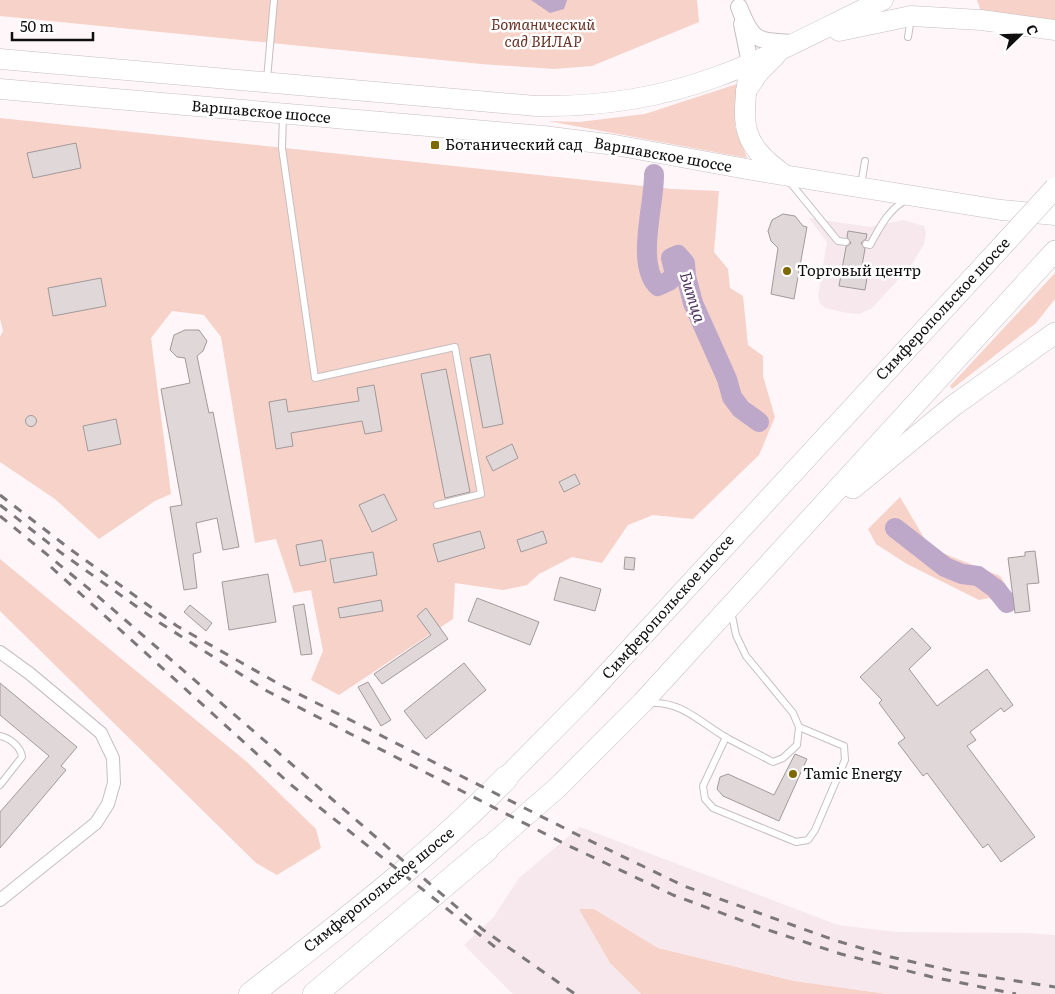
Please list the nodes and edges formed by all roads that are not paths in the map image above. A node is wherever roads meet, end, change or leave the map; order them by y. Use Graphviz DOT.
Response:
graph roads {
  1 [pos="274,0"];
  2 [pos="882,0"];
  3 [pos="738,4"];
  4 [pos="911,16"];
  5 [pos="1055,30"];
  6 [pos="908,37"];
  7 [pos="795,43"];
  8 [pos="0,59"];
  9 [pos="750,63"];
  10 [pos="267,83"];
  11 [pos="0,89"];
  12 [pos="746,91"];
  13 [pos="283,114"];
  14 [pos="865,161"];
  15 [pos="783,175"];
  16 [pos="861,186"];
  17 [pos="1055,188"];
  18 [pos="915,195"];
  19 [pos="1055,215"];
  20 [pos="846,242"];
  21 [pos="866,244"];
  22 [pos="1055,252"];
  23 [pos="1055,333"];
  24 [pos="437,505"];
  25 [pos="736,602"];
  26 [pos="0,652"];
  27 [pos="642,703"];
  28 [pos="799,728"];
  29 [pos="0,736"];
  30 [pos="726,737"];
  31 [pos="506,778"];
  32 [pos="0,785"];
  33 [pos="486,850"];
  34 [pos="0,900"];
  35 [pos="251,994"];
  36 [pos="315,994"];
  1 -- 10 [label="lane"];
  2 -- 7 [label="main road, Варшавское шоссе"];
  3 -- 7 [label="street"];
  3 -- 9 [label="street"];
  4 -- 5 [label="main road"];
  4 -- 6 [label="lane"];
  4 -- 7 [label="main road"];
  7 -- 9 [label="main road, Варшавское шоссе"];
  7 -- 12 [label="main road"];
  8 -- 10 [label="main road, Варшавское шоссе"];
  9 -- 10 [label="main road, Варшавское шоссе"];
  9 -- 12 [label="main road"];
  11 -- 13 [label="main road, Варшавское шоссе"];
  12 -- 15 [label="main road"];
  13 -- 15 [label="main road, Варшавское шоссе"];
  13 -- 24 [label="lane"];
  14 -- 16 [label="lane"];
  15 -- 16 [label="main road, Варшавское шоссе"];
  15 -- 20 [label="lane"];
  16 -- 18 [label="main road, Варшавское шоссе"];
  17 -- 31 [label="highway, Симферопольское шоссе, bridge"];
  18 -- 19 [label="main road, Варшавское шоссе"];
  18 -- 21 [label="lane"];
  22 -- 25 [label="highway"];
  23 -- 25 [label="highway"];
  25 -- 27 [label="highway"];
  25 -- 28 [label="lane"];
  26 -- 34 [label="street"];
  27 -- 30 [label="lane"];
  27 -- 33 [label="highway"];
  28 -- 30 [label="lane"];
  28 -- 30 [label="lane"];
  29 -- 32 [label="lane"];
  31 -- 35 [label="highway, Симферопольское шоссе"];
  33 -- 36 [label="highway"];
}
